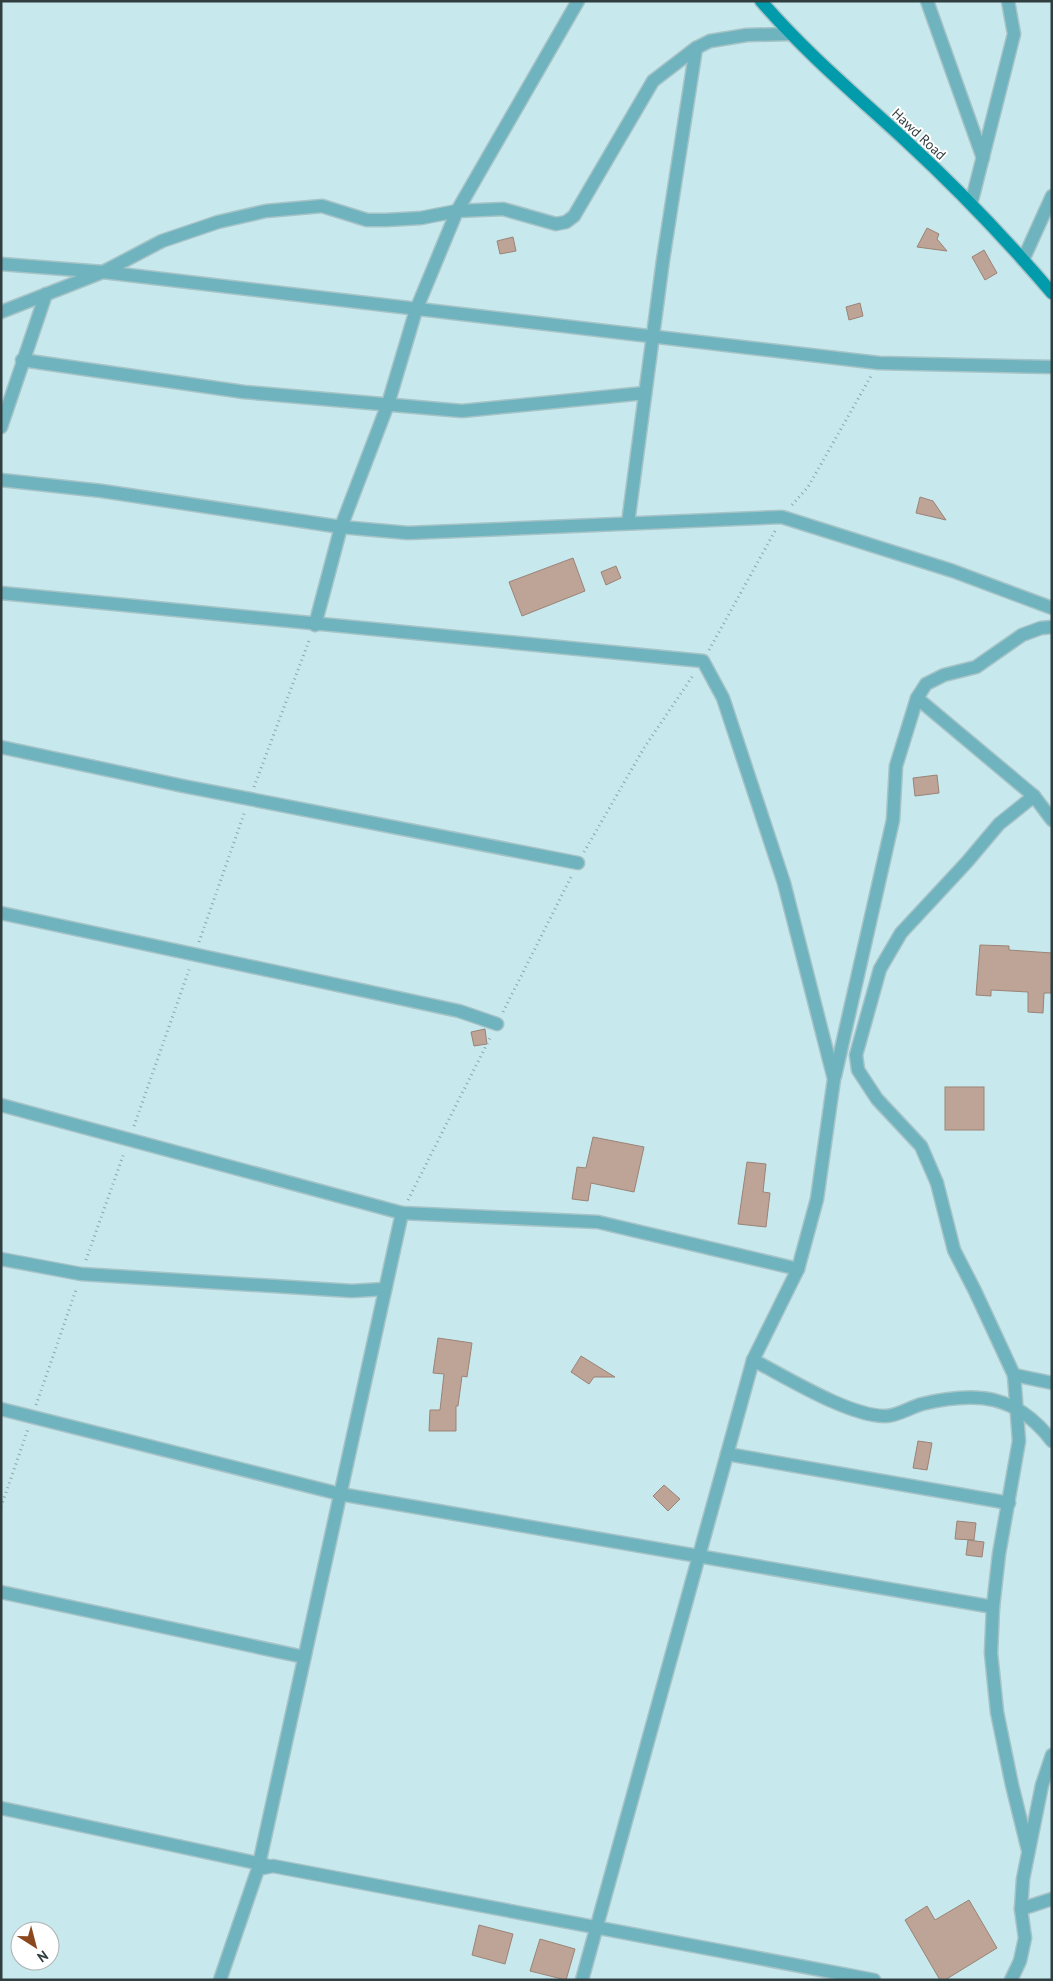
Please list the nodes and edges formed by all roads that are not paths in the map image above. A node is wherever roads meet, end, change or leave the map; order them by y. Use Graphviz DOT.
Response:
graph roads {
  1 [pos="578,1"];
  2 [pos="761,1"];
  3 [pos="927,1"];
  4 [pos="1008,1"];
  5 [pos="789,34"];
  6 [pos="696,48"];
  7 [pos="982,158"];
  8 [pos="1052,196"];
  9 [pos="971,204"];
  10 [pos="457,211"];
  11 [pos="1023,260"];
  12 [pos="1,264"];
  13 [pos="102,272"];
  14 [pos="46,294"];
  15 [pos="1052,294"];
  16 [pos="416,310"];
  17 [pos="1,312"];
  18 [pos="654,337"];
  19 [pos="22,360"];
  20 [pos="1052,368"];
  21 [pos="646,393"];
  22 [pos="388,404"];
  23 [pos="1,427"];
  24 [pos="1,480"];
  25 [pos="628,524"];
  26 [pos="341,527"];
  27 [pos="1,593"];
  28 [pos="1052,608"];
  29 [pos="315,624"];
  30 [pos="1052,627"];
  31 [pos="917,698"];
  32 [pos="1,747"];
  33 [pos="1034,796"];
  34 [pos="1052,820"];
  35 [pos="578,863"];
  36 [pos="1,913"];
  37 [pos="497,1024"];
  38 [pos="834,1079"];
  39 [pos="1,1106"];
  40 [pos="402,1213"];
  41 [pos="1,1259"];
  42 [pos="798,1269"];
  43 [pos="385,1289"];
  44 [pos="753,1360"];
  45 [pos="1014,1375"];
  46 [pos="1052,1383"];
  47 [pos="1016,1408"];
  48 [pos="1,1409"];
  49 [pos="1052,1441"];
  50 [pos="727,1454"];
  51 [pos="340,1494"];
  52 [pos="1009,1503"];
  53 [pos="699,1556"];
  54 [pos="1,1592"];
  55 [pos="993,1607"];
  56 [pos="304,1657"];
  57 [pos="1052,1755"];
  58 [pos="1,1808"];
  59 [pos="1028,1850"];
  60 [pos="258,1866"];
  61 [pos="1052,1899"];
  62 [pos="1021,1909"];
  63 [pos="596,1927"];
  64 [pos="220,1980"];
  65 [pos="582,1980"];
  66 [pos="874,1980"];
  67 [pos="1011,1980"];
  1 -- 10 [label="street"];
  2 -- 5 [label="main road, Hawd Road"];
  3 -- 7 [label="street"];
  4 -- 7 [label="street"];
  5 -- 6 [label="street"];
  5 -- 9 [label="main road, Hawd Road"];
  6 -- 10 [label="street"];
  6 -- 18 [label="street"];
  7 -- 9 [label="street"];
  8 -- 11 [label="street"];
  9 -- 11 [label="main road, Hawd Road"];
  10 -- 13 [label="street"];
  10 -- 16 [label="street"];
  11 -- 15 [label="main road, Hawd Road"];
  12 -- 13 [label="street"];
  13 -- 14 [label="street"];
  13 -- 16 [label="street"];
  14 -- 17 [label="street"];
  14 -- 19 [label="street"];
  16 -- 18 [label="street"];
  16 -- 22 [label="street"];
  18 -- 20 [label="street"];
  18 -- 21 [label="street"];
  19 -- 22 [label="street"];
  19 -- 23 [label="street"];
  21 -- 22 [label="street"];
  21 -- 25 [label="street"];
  22 -- 26 [label="street"];
  24 -- 26 [label="street"];
  25 -- 26 [label="street"];
  25 -- 28 [label="street"];
  26 -- 29 [label="street"];
  27 -- 29 [label="street"];
  29 -- 38 [label="street"];
  30 -- 31 [label="street"];
  31 -- 33 [label="street"];
  31 -- 38 [label="street"];
  32 -- 35 [label="street"];
  33 -- 34 [label="street"];
  33 -- 45 [label="street"];
  36 -- 37 [label="street"];
  38 -- 42 [label="street"];
  39 -- 40 [label="street"];
  40 -- 42 [label="street"];
  40 -- 43 [label="street"];
  41 -- 43 [label="street"];
  42 -- 44 [label="street"];
  43 -- 51 [label="street"];
  44 -- 47 [label="street"];
  44 -- 50 [label="street"];
  45 -- 46 [label="street"];
  45 -- 47 [label="street"];
  47 -- 49 [label="street"];
  47 -- 52 [label="street"];
  48 -- 51 [label="street"];
  50 -- 52 [label="street"];
  50 -- 53 [label="street"];
  51 -- 53 [label="street"];
  51 -- 56 [label="street"];
  52 -- 55 [label="street"];
  53 -- 55 [label="street"];
  53 -- 63 [label="street"];
  54 -- 56 [label="street"];
  55 -- 59 [label="street"];
  56 -- 60 [label="street"];
  57 -- 59 [label="street"];
  58 -- 60 [label="street"];
  59 -- 62 [label="street"];
  60 -- 63 [label="street"];
  60 -- 64 [label="street"];
  61 -- 62 [label="street"];
  62 -- 67 [label="street"];
  63 -- 65 [label="street"];
  63 -- 66 [label="street"];
}
